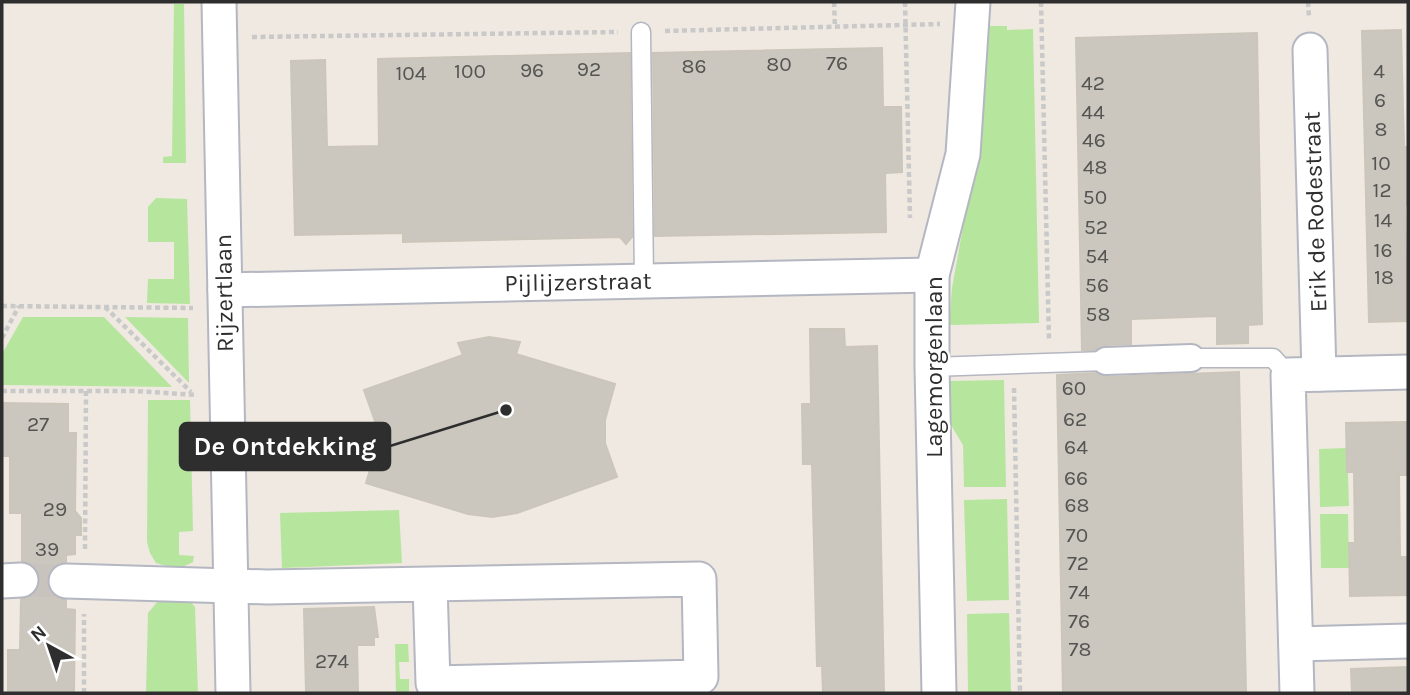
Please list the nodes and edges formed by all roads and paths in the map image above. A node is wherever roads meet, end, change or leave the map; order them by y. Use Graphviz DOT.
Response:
graph roads {
  1 [pos="219,2"];
  2 [pos="834,2"];
  3 [pos="905,2"];
  4 [pos="1041,2"];
  5 [pos="973,12"];
  6 [pos="906,26"];
  7 [pos="835,27"];
  8 [pos="641,32"];
  9 [pos="219,38"];
  10 [pos="1310,50"];
  11 [pos="922,275"];
  12 [pos="644,281"];
  13 [pos="225,299"];
  14 [pos="2,306"];
  15 [pos="19,306"];
  16 [pos="105,307"];
  17 [pos="2,338"];
  18 [pos="1191,358"];
  19 [pos="1049,361"];
  20 [pos="1106,361"];
  21 [pos="1013,363"];
  22 [pos="932,367"];
  23 [pos="1408,372"];
  24 [pos="1303,375"];
  25 [pos="2,391"];
  26 [pos="86,391"];
  27 [pos="191,393"];
  28 [pos="226,402"];
  29 [pos="75,581"];
  30 [pos="230,584"];
  31 [pos="430,586"];
  32 [pos="1408,641"];
  33 [pos="1296,644"];
  34 [pos="84,693"];
  35 [pos="233,693"];
  36 [pos="939,693"];
  37 [pos="1020,693"];
  38 [pos="1297,693"];
  1 -- 9 [label="street, Rijzertlaan"];
  2 -- 7 [label="path"];
  3 -- 6 [label="path"];
  4 -- 19 [label="path"];
  5 -- 6 [label="path"];
  5 -- 11 [label="street, Lagemorgenlaan"];
  6 -- 7 [label="path"];
  6 -- 11 [label="path"];
  7 -- 8 [label="path"];
  8 -- 9 [label="path"];
  8 -- 12 [label="lane"];
  9 -- 13 [label="street, Rijzertlaan"];
  10 -- 24 [label="street, Erik de Rodestraat"];
  11 -- 12 [label="street, Pijlijzerstraat"];
  11 -- 22 [label="street, Lagemorgenlaan"];
  12 -- 13 [label="street, Pijlijzerstraat"];
  13 -- 16 [label="path"];
  13 -- 28 [label="street, Rijzertlaan"];
  14 -- 15 [label="path"];
  15 -- 16 [label="path"];
  15 -- 17 [label="path"];
  16 -- 27 [label="path"];
  18 -- 20 [label="street"];
  18 -- 24 [label="lane"];
  19 -- 20 [label="lane"];
  19 -- 21 [label="lane"];
  21 -- 22 [label="lane"];
  21 -- 37 [label="path"];
  22 -- 36 [label="street, Lagemorgenlaan"];
  23 -- 24 [label="street"];
  24 -- 33 [label="street, Erik de Rodestraat"];
  25 -- 26 [label="path"];
  26 -- 27 [label="path"];
  26 -- 29 [label="path"];
  27 -- 28 [label="path"];
  28 -- 30 [label="street, Rijzertlaan"];
  29 -- 30 [label="street"];
  29 -- 34 [label="path"];
  30 -- 31 [label="street"];
  30 -- 35 [label="street, Rijzertlaan"];
  31 -- 31 [label="street"];
  32 -- 33 [label="street"];
  33 -- 38 [label="street, Erik de Rodestraat"];
}
